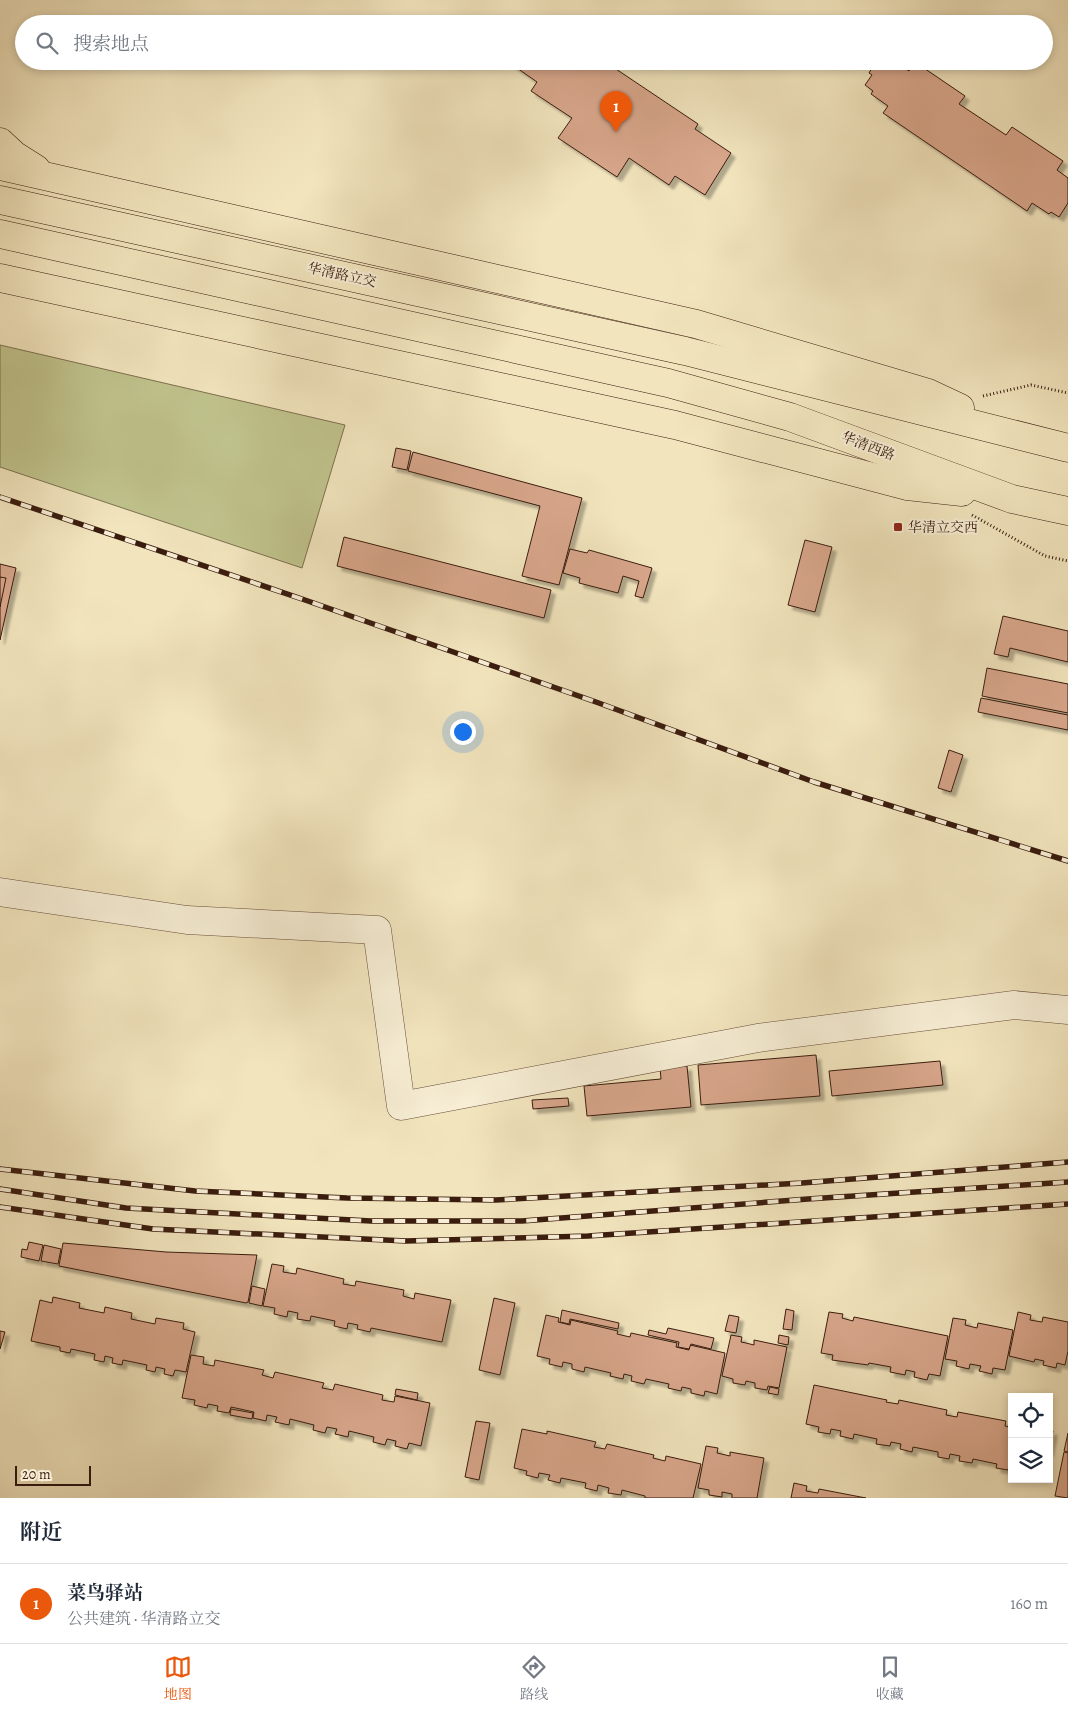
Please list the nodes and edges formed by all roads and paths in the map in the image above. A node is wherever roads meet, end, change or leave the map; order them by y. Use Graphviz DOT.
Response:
graph roads {
  1 [pos="0,142"];
  2 [pos="0,166"];
  3 [pos="69,182"];
  4 [pos="0,200"];
  5 [pos="0,234"];
  6 [pos="0,278"];
  7 [pos="1068,393"];
  8 [pos="950,404"];
  9 [pos="1020,436"];
  10 [pos="1068,448"];
  11 [pos="1012,498"];
  12 [pos="1068,511"];
  13 [pos="968,512"];
  14 [pos="1068,561"];
  15 [pos="0,892"];
  16 [pos="1068,1010"];
  1 -- 3 [label="main road"];
  2 -- 3 [label="main road"];
  3 -- 8 [label="main road"];
  4 -- 9 [label="main road, 华清路立交"];
  5 -- 11 [label="main road, 华清西路"];
  6 -- 11 [label="main road"];
  7 -- 8 [label="path"];
  8 -- 9 [label="main road"];
  9 -- 10 [label="main road"];
  11 -- 12 [label="main road, 华清西路"];
  13 -- 14 [label="path"];
  15 -- 16 [label="lane"];
}
